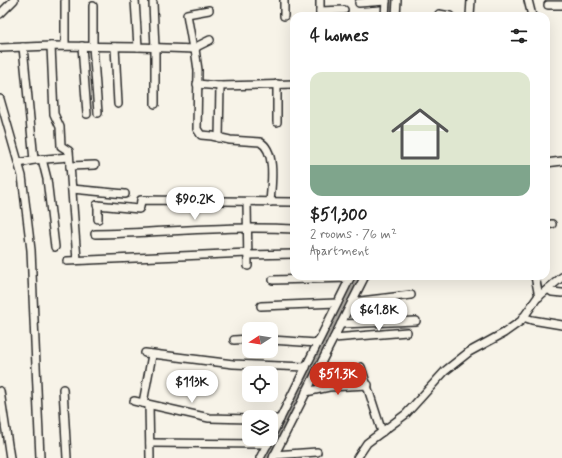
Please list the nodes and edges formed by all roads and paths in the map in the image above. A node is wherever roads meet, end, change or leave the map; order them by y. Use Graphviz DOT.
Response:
graph roads {
  1 [pos="14,0"];
  2 [pos="65,0"];
  3 [pos="135,0"];
  4 [pos="284,0"];
  5 [pos="320,0"];
  6 [pos="386,0"];
  7 [pos="397,0"];
  8 [pos="471,0"];
  9 [pos="528,0"];
  10 [pos="153,3"];
  11 [pos="359,3"];
  12 [pos="548,5"];
  13 [pos="562,5"];
  14 [pos="92,6"];
  15 [pos="210,10"];
  16 [pos="344,10"];
  17 [pos="320,12"];
  18 [pos="332,12"];
  19 [pos="385,12"];
  20 [pos="396,12"];
  21 [pos="470,12"];
  22 [pos="531,12"];
  23 [pos="0,14"];
  24 [pos="284,16"];
  25 [pos="210,40"];
  26 [pos="51,46"];
  27 [pos="65,46"];
  28 [pos="82,46"];
  29 [pos="93,46"];
  30 [pos="23,47"];
  31 [pos="115,47"];
  32 [pos="138,47"];
  33 [pos="0,48"];
  34 [pos="155,48"];
  35 [pos="194,49"];
  36 [pos="197,84"];
  37 [pos="277,84"];
  38 [pos="290,84"];
  39 [pos="220,86"];
  40 [pos="0,99"];
  41 [pos="118,104"];
  42 [pos="155,104"];
  43 [pos="98,113"];
  44 [pos="87,114"];
  45 [pos="3,117"];
  46 [pos="277,122"];
  47 [pos="219,138"];
  48 [pos="69,157"];
  49 [pos="42,159"];
  50 [pos="34,160"];
  51 [pos="562,161"];
  52 [pos="550,162"];
  53 [pos="19,163"];
  54 [pos="96,165"];
  55 [pos="70,166"];
  56 [pos="72,189"];
  57 [pos="125,194"];
  58 [pos="247,202"];
  59 [pos="270,202"];
  60 [pos="290,202"];
  61 [pos="98,219"];
  62 [pos="247,228"];
  63 [pos="290,229"];
  64 [pos="95,234"];
  65 [pos="55,248"];
  66 [pos="248,254"];
  67 [pos="290,254"];
  68 [pos="67,260"];
  69 [pos="77,260"];
  70 [pos="248,266"];
  71 [pos="562,277"];
  72 [pos="290,279"];
  73 [pos="273,280"];
  74 [pos="349,280"];
  75 [pos="363,280"];
  76 [pos="535,280"];
  77 [pos="538,280"];
  78 [pos="549,288"];
  79 [pos="562,293"];
  80 [pos="411,295"];
  81 [pos="539,297"];
  82 [pos="352,302"];
  83 [pos="337,303"];
  84 [pos="261,306"];
  85 [pos="523,317"];
  86 [pos="416,320"];
  87 [pos="341,324"];
  88 [pos="562,325"];
  89 [pos="407,332"];
  90 [pos="334,338"];
  91 [pos="242,339"];
  92 [pos="234,340"];
  93 [pos="278,340"];
  94 [pos="317,343"];
  95 [pos="306,366"];
  96 [pos="362,366"];
  97 [pos="368,385"];
  98 [pos="63,389"];
  99 [pos="0,391"];
  100 [pos="306,392"];
  101 [pos="134,400"];
  102 [pos="146,404"];
  103 [pos="242,419"];
  104 [pos="280,419"];
  105 [pos="278,423"];
  106 [pos="382,432"];
  107 [pos="242,441"];
  108 [pos="150,443"];
  109 [pos="267,446"];
  110 [pos="317,452"];
  111 [pos="274,456"];
  112 [pos="10,458"];
  113 [pos="40,458"];
  114 [pos="67,458"];
  115 [pos="150,458"];
  116 [pos="260,458"];
  117 [pos="357,458"];
  1 -- 23 [label="street"];
  2 -- 27 [label="street"];
  3 -- 32 [label="street"];
  4 -- 24 [label="street"];
  5 -- 17 [label="street"];
  6 -- 11 [label="street"];
  6 -- 19 [label="street"];
  7 -- 20 [label="street"];
  8 -- 21 [label="street"];
  9 -- 22 [label="street"];
  10 -- 34 [label="street"];
  12 -- 13 [label="street"];
  14 -- 29 [label="street"];
  15 -- 35 [label="street"];
  16 -- 18 [label="street"];
  25 -- 35 [label="street"];
  26 -- 27 [label="street"];
  26 -- 30 [label="street"];
  26 -- 48 [label="street"];
  27 -- 28 [label="street"];
  28 -- 29 [label="street"];
  28 -- 44 [label="street"];
  29 -- 31 [label="street"];
  29 -- 43 [label="street"];
  30 -- 33 [label="street"];
  30 -- 50 [label="street"];
  31 -- 32 [label="street"];
  31 -- 41 [label="street"];
  32 -- 34 [label="street"];
  34 -- 35 [label="street"];
  34 -- 42 [label="street"];
  35 -- 36 [label="street"];
  36 -- 39 [label="street"];
  36 -- 47 [label="street"];
  37 -- 38 [label="street"];
  37 -- 39 [label="street"];
  37 -- 46 [label="street"];
  39 -- 47 [label="street"];
  40 -- 45 [label="street"];
  45 -- 53 [label="street"];
  47 -- 59 [label="street"];
  48 -- 49 [label="street"];
  48 -- 55 [label="street"];
  49 -- 50 [label="street"];
  49 -- 65 [label="street"];
  50 -- 53 [label="street"];
  51 -- 52 [label="street"];
  53 -- 113 [label="street"];
  54 -- 55 [label="street"];
  55 -- 56 [label="street"];
  56 -- 57 [label="street"];
  56 -- 69 [label="street"];
  58 -- 59 [label="street"];
  58 -- 61 [label="street"];
  58 -- 62 [label="street"];
  59 -- 60 [label="street"];
  62 -- 63 [label="street"];
  62 -- 64 [label="street"];
  62 -- 66 [label="street"];
  66 -- 67 [label="street"];
  66 -- 69 [label="street"];
  66 -- 70 [label="street"];
  68 -- 69 [label="street"];
  71 -- 78 [label="street"];
  72 -- 73 [label="street"];
  74 -- 83 [label="street"];
  75 -- 82 [label="street"];
  76 -- 81 [label="street"];
  77 -- 78 [label="street"];
  78 -- 79 [label="street"];
  78 -- 81 [label="street"];
  80 -- 82 [label="street"];
  81 -- 85 [label="street"];
  82 -- 87 [label="street"];
  83 -- 84 [label="street"];
  83 -- 94 [label="street"];
  85 -- 88 [label="street"];
  85 -- 106 [label="street"];
  86 -- 87 [label="street"];
  87 -- 90 [label="street"];
  89 -- 90 [label="street"];
  90 -- 100 [label="street"];
  91 -- 92 [label="street"];
  93 -- 94 [label="street"];
  94 -- 95 [label="street"];
  95 -- 102 [label="street"];
  95 -- 104 [label="street"];
  96 -- 97 [label="street"];
  97 -- 100 [label="street"];
  97 -- 106 [label="street"];
  98 -- 114 [label="street"];
  99 -- 112 [label="street"];
  100 -- 111 [label="street"];
  101 -- 102 [label="street"];
  102 -- 103 [label="street"];
  102 -- 108 [label="street"];
  104 -- 105 [label="street"];
  106 -- 117 [label="street"];
  107 -- 108 [label="street"];
  108 -- 115 [label="street"];
  109 -- 116 [label="street"];
  110 -- 111 [label="street"];
}
